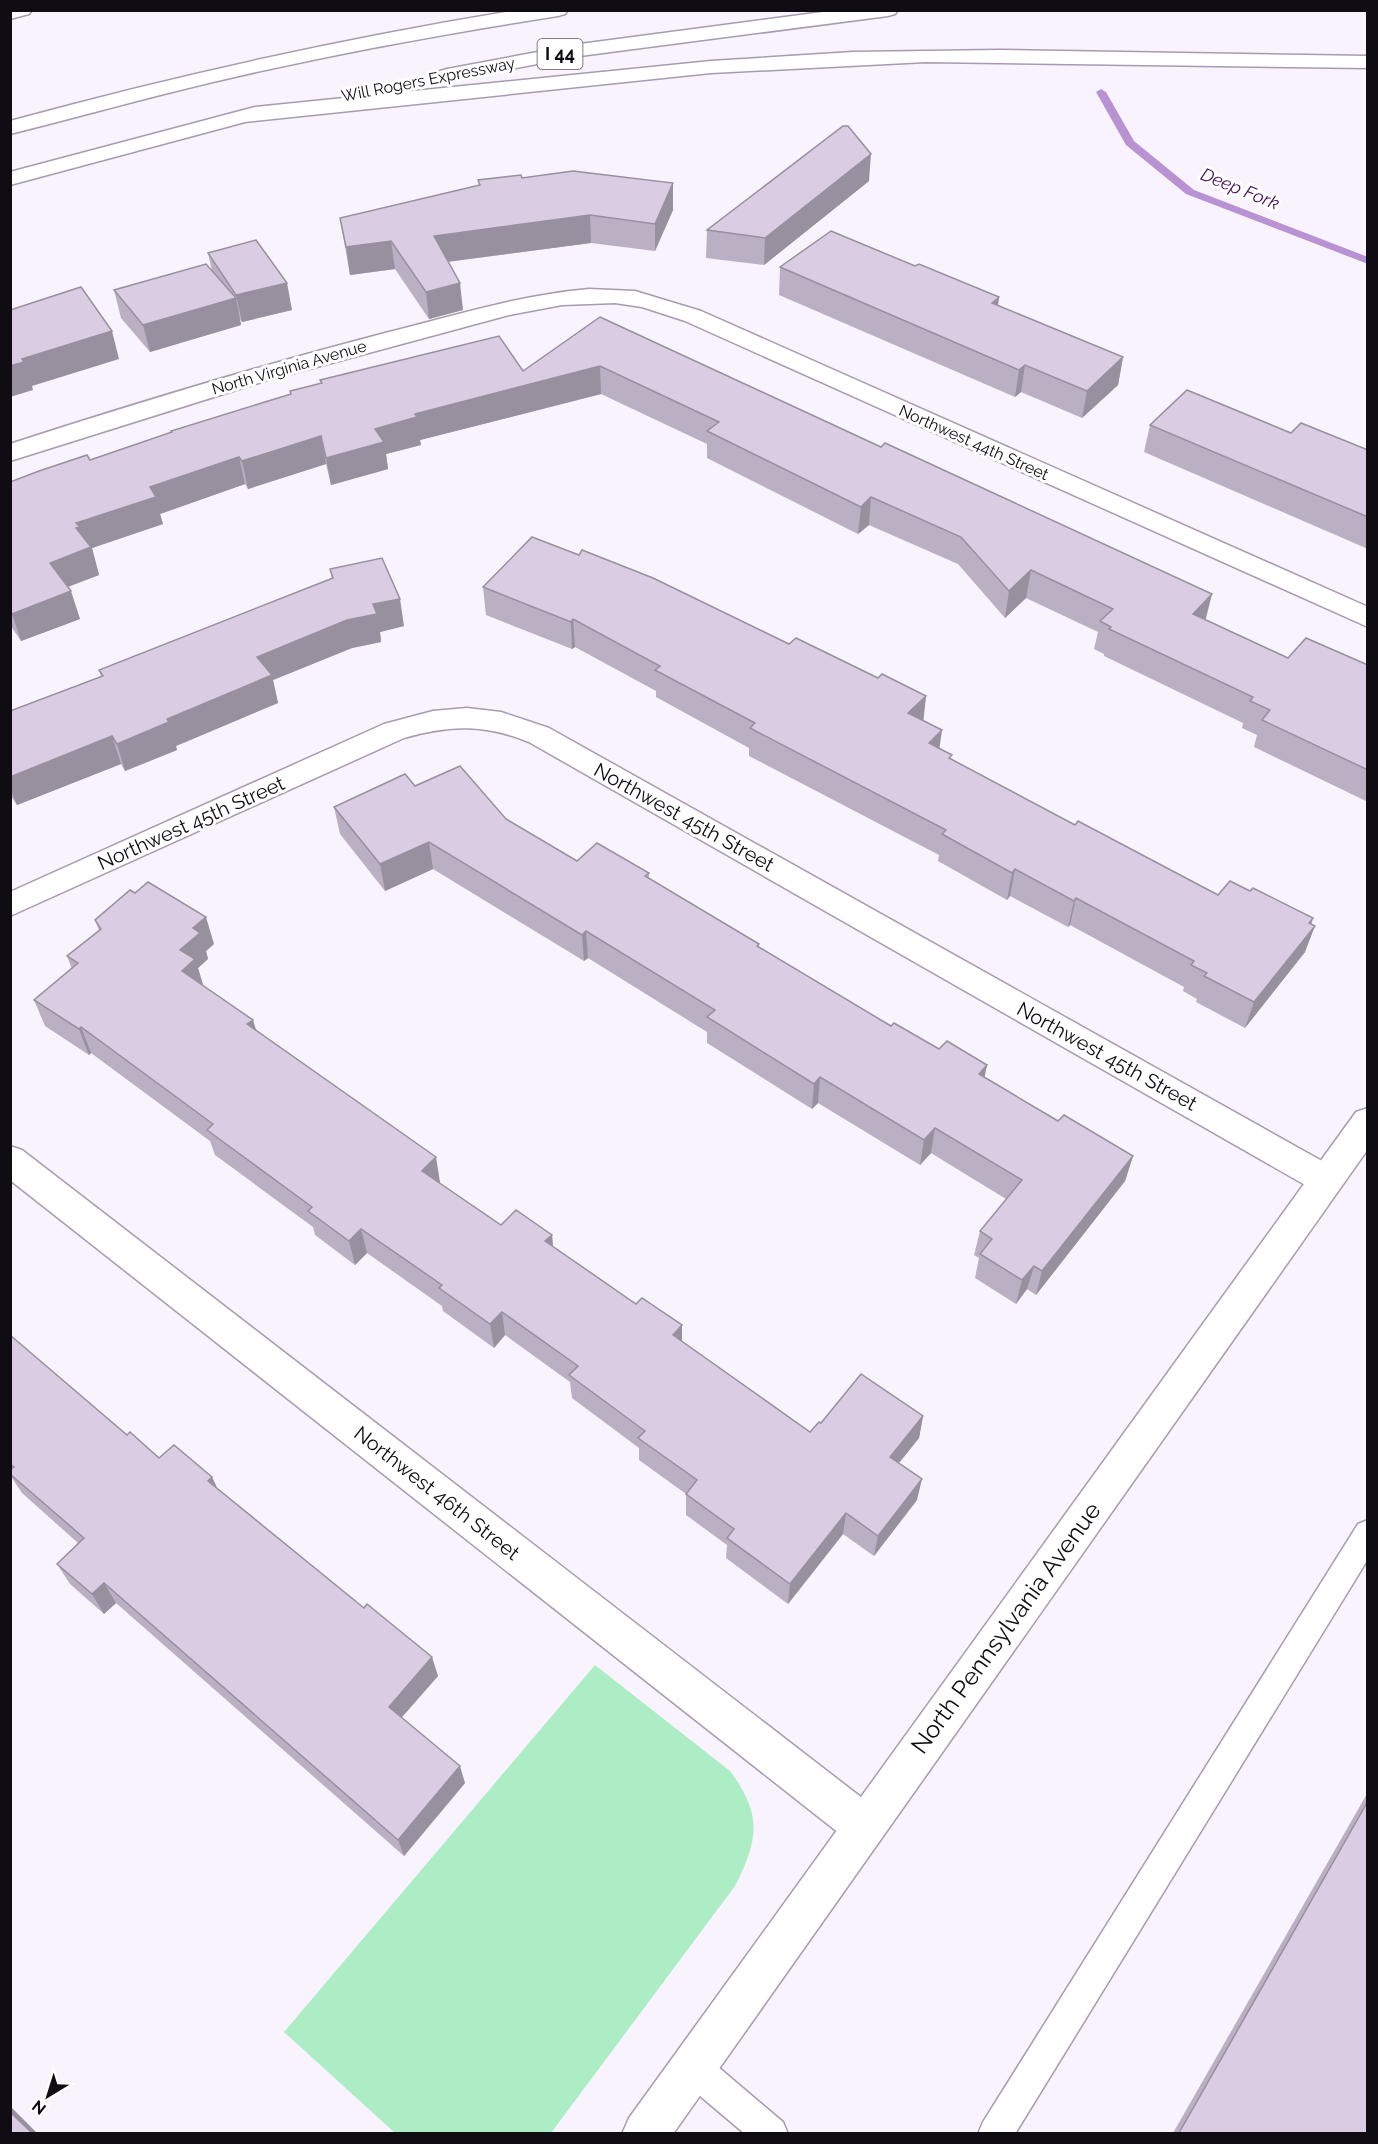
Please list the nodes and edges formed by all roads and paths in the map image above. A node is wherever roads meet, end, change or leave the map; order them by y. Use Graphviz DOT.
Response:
graph roads {
  1 [pos="22,10"];
  2 [pos="537,10"];
  3 [pos="558,10"];
  4 [pos="888,10"];
  5 [pos="10,13"];
  6 [pos="489,21"];
  7 [pos="1368,62"];
  8 [pos="234,117"];
  9 [pos="10,128"];
  10 [pos="10,179"];
  11 [pos="572,298"];
  12 [pos="10,453"];
  13 [pos="1368,618"];
  14 [pos="10,905"];
  15 [pos="1368,1122"];
  16 [pos="10,1160"];
  17 [pos="1326,1180"];
  18 [pos="1368,1533"];
  19 [pos="864,1826"];
  20 [pos="692,2067"];
  21 [pos="645,2133"];
  22 [pos="771,2133"];
  23 [pos="995,2133"];
  1 -- 5 [label="main road"];
  2 -- 6 [label="main road"];
  3 -- 6 [label="main road, I 44"];
  4 -- 8 [label="main road, Will Rogers Expressway / I 44"];
  6 -- 9 [label="main road, I 44"];
  7 -- 8 [label="main road"];
  8 -- 10 [label="main road, Will Rogers Expressway / I 44"];
  11 -- 12 [label="main road, North Virginia Avenue"];
  11 -- 13 [label="main road, Northwest 44th Street"];
  14 -- 17 [label="main road, Northwest 45th Street"];
  15 -- 17 [label="main road, North Pennsylvania Avenue"];
  16 -- 19 [label="main road, Northwest 46th Street"];
  17 -- 19 [label="main road, North Pennsylvania Avenue"];
  18 -- 23 [label="lane"];
  19 -- 20 [label="main road, North Pennsylvania Avenue"];
  20 -- 21 [label="main road, North Pennsylvania Avenue"];
  20 -- 22 [label="lane"];
}
